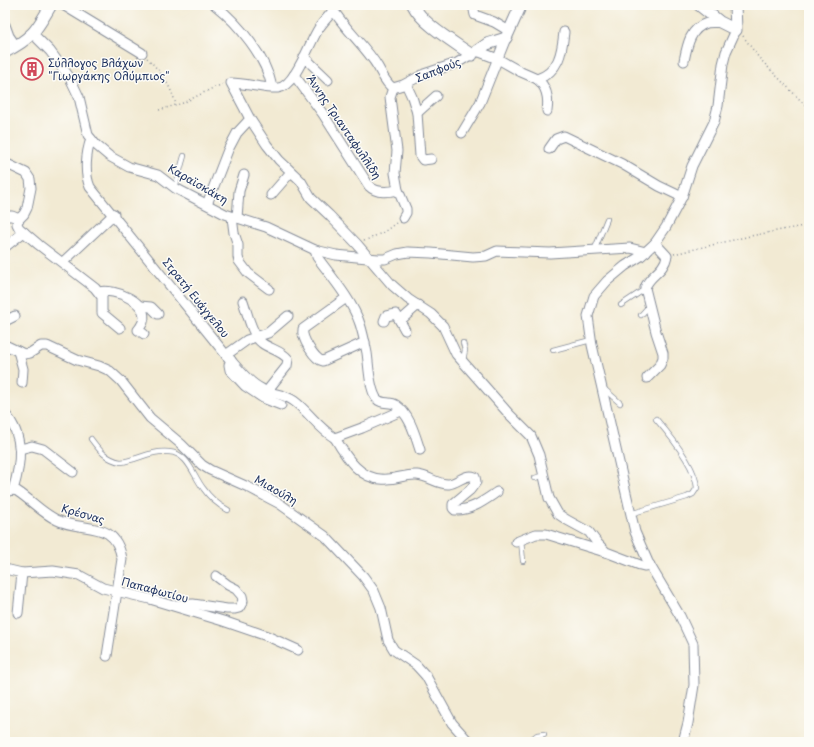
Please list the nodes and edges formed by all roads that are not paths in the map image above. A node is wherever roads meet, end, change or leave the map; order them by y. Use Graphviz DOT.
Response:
graph roads {
  1 [pos="51,5"];
  2 [pos="62,5"];
  3 [pos="215,5"];
  4 [pos="413,5"];
  5 [pos="473,5"];
  6 [pos="520,5"];
  7 [pos="698,5"];
  8 [pos="735,5"];
  9 [pos="331,8"];
  10 [pos="720,22"];
  11 [pos="5,25"];
  12 [pos="736,30"];
  13 [pos="564,32"];
  14 [pos="33,34"];
  15 [pos="507,34"];
  16 [pos="16,46"];
  17 [pos="5,52"];
  18 [pos="142,53"];
  19 [pos="474,53"];
  20 [pos="304,57"];
  21 [pos="498,59"];
  22 [pos="684,61"];
  23 [pos="294,75"];
  24 [pos="537,79"];
  25 [pos="328,80"];
  26 [pos="406,84"];
  27 [pos="272,88"];
  28 [pos="393,88"];
  29 [pos="436,96"];
  30 [pos="548,111"];
  31 [pos="417,113"];
  32 [pos="250,119"];
  33 [pos="462,133"];
  34 [pos="91,139"];
  35 [pos="549,149"];
  36 [pos="184,156"];
  37 [pos="431,159"];
  38 [pos="5,163"];
  39 [pos="291,172"];
  40 [pos="244,175"];
  41 [pos="175,188"];
  42 [pos="398,190"];
  43 [pos="271,195"];
  44 [pos="682,197"];
  45 [pos="206,204"];
  46 [pos="114,214"];
  47 [pos="5,216"];
  48 [pos="235,218"];
  49 [pos="403,218"];
  50 [pos="19,219"];
  51 [pos="608,219"];
  52 [pos="24,232"];
  53 [pos="655,243"];
  54 [pos="5,247"];
  55 [pos="314,250"];
  56 [pos="594,251"];
  57 [pos="646,252"];
  58 [pos="370,258"];
  59 [pos="63,262"];
  60 [pos="645,289"];
  61 [pos="269,290"];
  62 [pos="99,292"];
  63 [pos="346,298"];
  64 [pos="243,301"];
  65 [pos="418,305"];
  66 [pos="621,305"];
  67 [pos="650,305"];
  68 [pos="140,306"];
  69 [pos="158,314"];
  70 [pos="641,315"];
  71 [pos="15,316"];
  72 [pos="288,316"];
  73 [pos="5,321"];
  74 [pos="384,321"];
  75 [pos="400,321"];
  76 [pos="120,328"];
  77 [pos="405,330"];
  78 [pos="144,334"];
  79 [pos="256,337"];
  80 [pos="591,340"];
  81 [pos="365,342"];
  82 [pos="463,343"];
  83 [pos="5,345"];
  84 [pos="553,350"];
  85 [pos="18,351"];
  86 [pos="229,358"];
  87 [pos="462,362"];
  88 [pos="647,378"];
  89 [pos="22,383"];
  90 [pos="602,387"];
  91 [pos="267,391"];
  92 [pos="620,404"];
  93 [pos="281,405"];
  94 [pos="401,411"];
  95 [pos="5,414"];
  96 [pos="656,419"];
  97 [pos="335,438"];
  98 [pos="91,439"];
  99 [pos="20,449"];
  100 [pos="181,450"];
  101 [pos="420,450"];
  102 [pos="74,472"];
  103 [pos="9,491"];
  104 [pos="497,492"];
  105 [pos="228,510"];
  106 [pos="630,514"];
  107 [pos="519,541"];
  108 [pos="606,552"];
  109 [pos="523,561"];
  110 [pos="650,565"];
  111 [pos="6,571"];
  112 [pos="22,573"];
  113 [pos="216,576"];
  114 [pos="116,592"];
  115 [pos="172,606"];
  116 [pos="18,613"];
  117 [pos="298,650"];
  118 [pos="107,656"];
  119 [pos="544,734"];
  120 [pos="469,742"];
  121 [pos="528,742"];
  122 [pos="683,742"];
  1 -- 14 [label="street"];
  2 -- 18 [label="street"];
  3 -- 27 [label="street"];
  4 -- 19 [label="street"];
  5 -- 15 [label="street"];
  6 -- 15 [label="street"];
  7 -- 10 [label="street"];
  8 -- 12 [label="street"];
  9 -- 20 [label="street"];
  9 -- 28 [label="street"];
  10 -- 12 [label="street"];
  10 -- 22 [label="street"];
  11 -- 16 [label="street"];
  12 -- 44 [label="street"];
  13 -- 24 [label="street"];
  14 -- 16 [label="street"];
  14 -- 34 [label="street, Καραϊσκάκη"];
  15 -- 19 [label="street, Σαπφούς"];
  15 -- 21 [label="street"];
  16 -- 17 [label="street"];
  19 -- 21 [label="street"];
  19 -- 26 [label="street, Σαπφούς"];
  20 -- 23 [label="street"];
  20 -- 25 [label="street"];
  21 -- 24 [label="street"];
  21 -- 33 [label="street"];
  23 -- 27 [label="street"];
  23 -- 42 [label="street, Άννης Τριανταφυλλίδη"];
  24 -- 30 [label="street"];
  26 -- 28 [label="street"];
  26 -- 31 [label="street, Σαπφούς"];
  27 -- 32 [label="street"];
  28 -- 42 [label="street"];
  29 -- 31 [label="street"];
  31 -- 37 [label="street, Σαπφούς"];
  32 -- 39 [label="street"];
  32 -- 45 [label="street"];
  34 -- 41 [label="street, Καραϊσκάκη"];
  34 -- 46 [label="street, Στρατή Ευάγγελου"];
  35 -- 44 [label="street"];
  36 -- 41 [label="lane"];
  38 -- 50 [label="street"];
  39 -- 43 [label="street"];
  39 -- 58 [label="street"];
  40 -- 48 [label="street"];
  41 -- 45 [label="street, Καραϊσκάκη"];
  42 -- 49 [label="street"];
  44 -- 53 [label="street"];
  45 -- 48 [label="street, Καραϊσκάκη"];
  46 -- 59 [label="street"];
  46 -- 86 [label="street, Στρατή Ευάγγελου"];
  47 -- 50 [label="street"];
  48 -- 55 [label="street, Καραϊσκάκη"];
  48 -- 61 [label="street"];
  50 -- 52 [label="street"];
  51 -- 56 [label="lane"];
  52 -- 54 [label="street"];
  52 -- 59 [label="street"];
  53 -- 57 [label="street"];
  53 -- 60 [label="street"];
  55 -- 58 [label="street, Καραϊσκάκη"];
  55 -- 63 [label="street"];
  56 -- 57 [label="street, Καραϊσκάκη"];
  56 -- 58 [label="street, Καραϊσκάκη"];
  57 -- 80 [label="street"];
  58 -- 65 [label="street"];
  59 -- 62 [label="street"];
  60 -- 66 [label="lane"];
  60 -- 67 [label="street"];
  62 -- 68 [label="street"];
  62 -- 76 [label="street"];
  63 -- 81 [label="street"];
  63 -- 81 [label="street"];
  64 -- 79 [label="street"];
  65 -- 75 [label="street"];
  65 -- 87 [label="street"];
  67 -- 70 [label="lane"];
  67 -- 88 [label="street"];
  68 -- 69 [label="street"];
  68 -- 78 [label="street"];
  71 -- 73 [label="street"];
  72 -- 79 [label="street"];
  74 -- 75 [label="street"];
  75 -- 77 [label="street"];
  79 -- 86 [label="street"];
  79 -- 91 [label="street"];
  80 -- 84 [label="lane"];
  80 -- 90 [label="street"];
  81 -- 94 [label="street"];
  82 -- 87 [label="lane"];
  83 -- 85 [label="street, Μιαούλη"];
  85 -- 89 [label="street"];
  85 -- 100 [label="street, Μιαούλη"];
  86 -- 91 [label="street, Στρατή Ευάγγελου"];
  86 -- 93 [label="street"];
  87 -- 108 [label="street"];
  90 -- 92 [label="lane"];
  90 -- 106 [label="street"];
  91 -- 97 [label="street, Στρατή Ευάγγελου"];
  94 -- 97 [label="street"];
  94 -- 101 [label="street"];
  95 -- 99 [label="street"];
  96 -- 106 [label="lane"];
  97 -- 104 [label="street"];
  98 -- 100 [label="lane"];
  99 -- 102 [label="street"];
  99 -- 103 [label="street"];
  100 -- 105 [label="lane"];
  100 -- 120 [label="street, Μιαούλη"];
  103 -- 114 [label="street, Κρέσνας"];
  106 -- 110 [label="street"];
  107 -- 108 [label="street"];
  107 -- 109 [label="lane"];
  108 -- 110 [label="street"];
  110 -- 122 [label="street"];
  111 -- 112 [label="street, Παπαφωτίου"];
  112 -- 114 [label="street, Παπαφωτίου"];
  112 -- 116 [label="street"];
  113 -- 115 [label="street"];
  114 -- 115 [label="street, Παπαφωτίου"];
  114 -- 118 [label="street, Κρέσνας"];
  115 -- 117 [label="street, Παπαφωτίου"];
  119 -- 121 [label="lane"];
}
